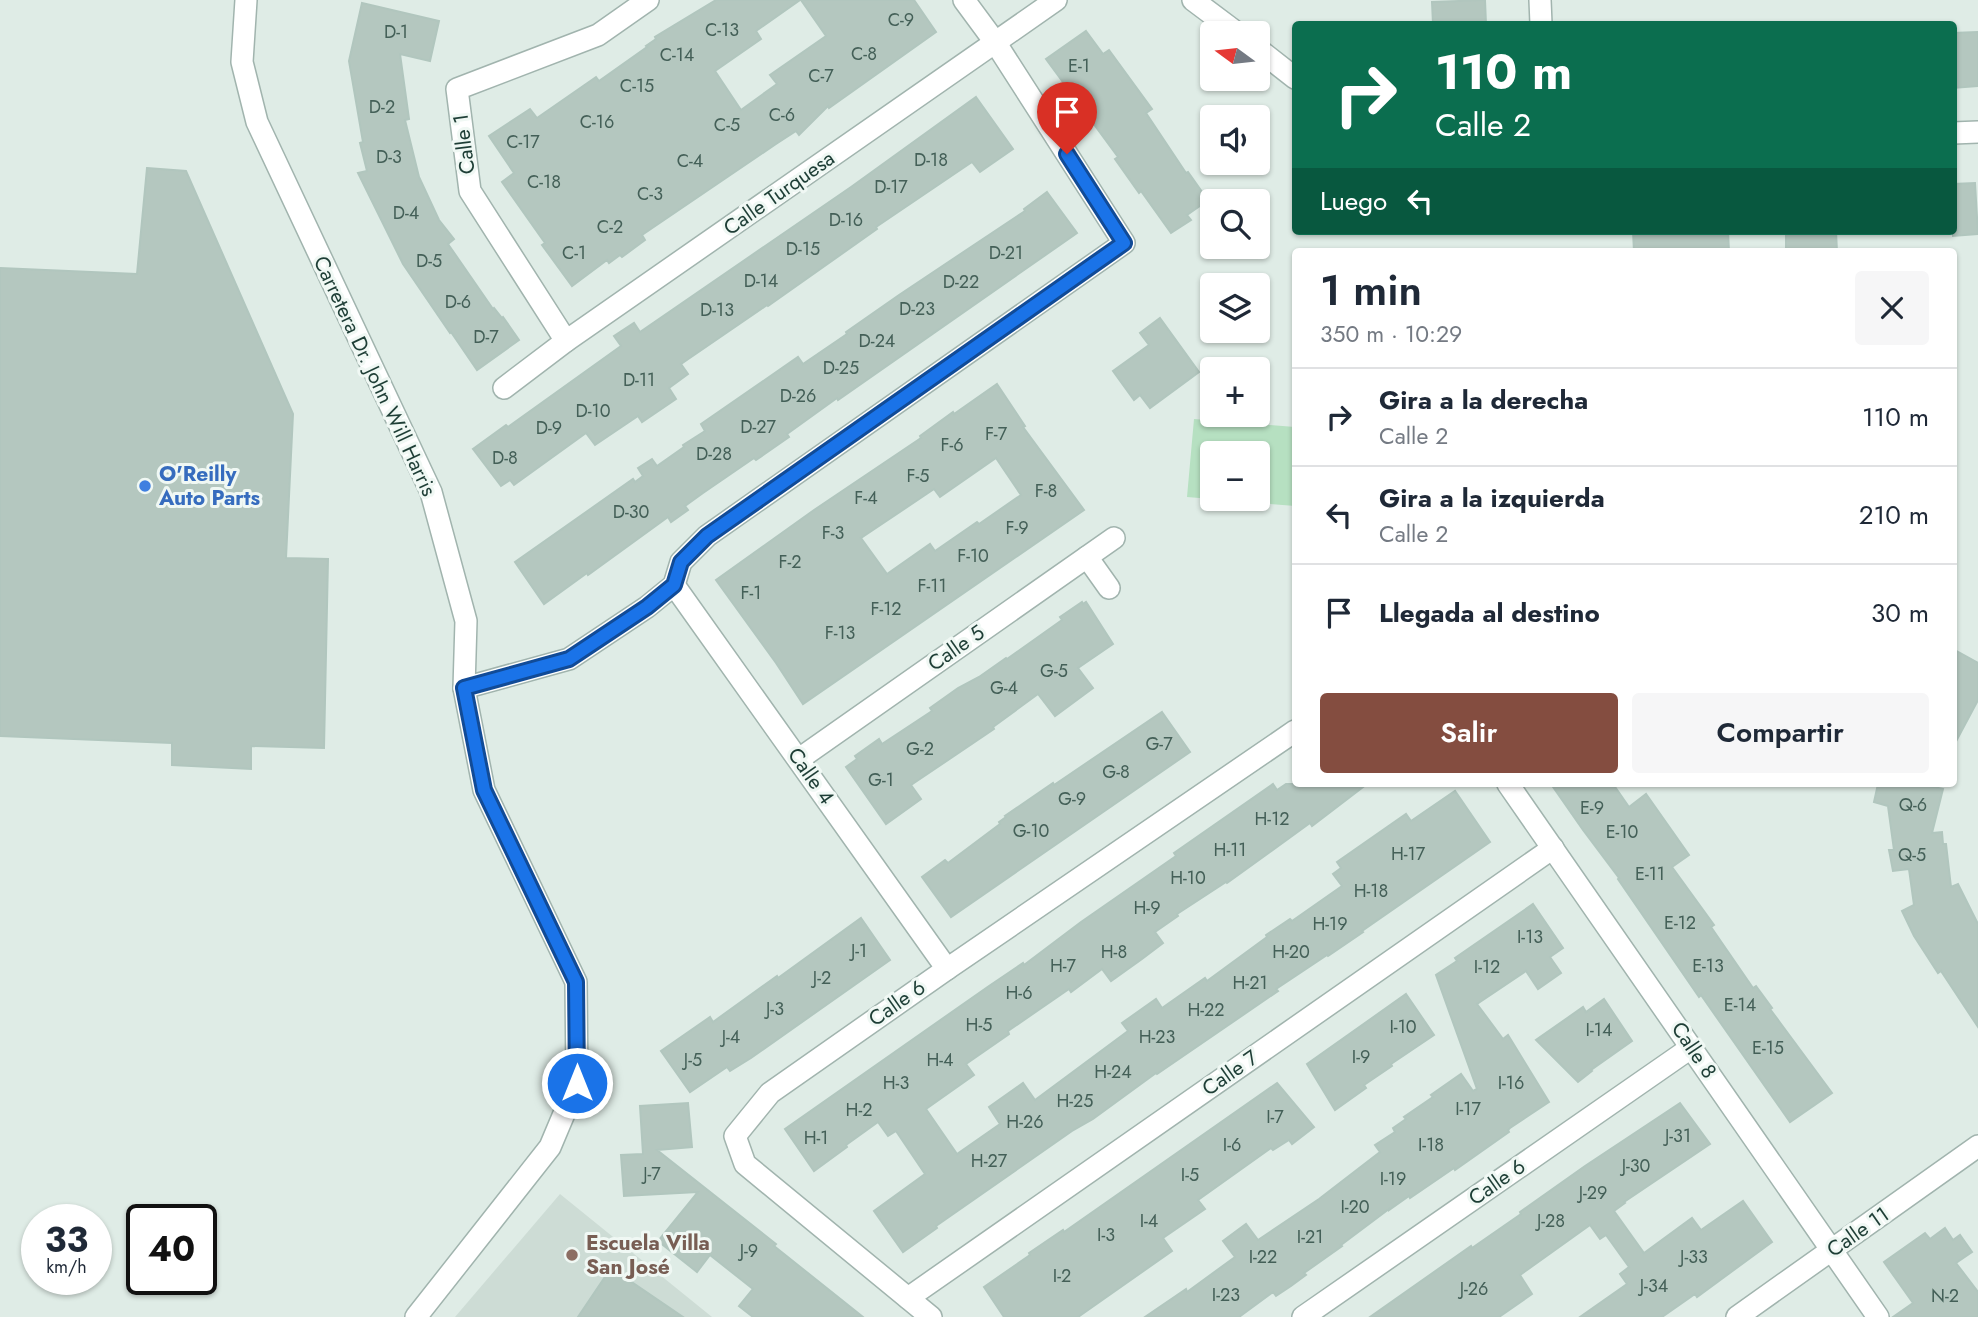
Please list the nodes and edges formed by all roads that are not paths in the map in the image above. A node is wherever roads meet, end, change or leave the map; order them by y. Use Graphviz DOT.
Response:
graph roads {
  1 [pos="246,0"];
  2 [pos="648,0"];
  3 [pos="964,0"];
  4 [pos="1056,0"];
  5 [pos="1194,0"];
  6 [pos="1540,0"];
  7 [pos="1221,21"];
  8 [pos="1541,21"];
  9 [pos="995,42"];
  10 [pos="1270,58"];
  11 [pos="1292,76"];
  12 [pos="1978,132"];
  13 [pos="1957,133"];
  14 [pos="566,341"];
  15 [pos="504,388"];
  16 [pos="1114,538"];
  17 [pos="1087,556"];
  18 [pos="674,585"];
  19 [pos="1109,588"];
  20 [pos="464,688"];
  21 [pos="1292,733"];
  22 [pos="799,759"];
  23 [pos="1510,787"];
  24 [pos="1553,848"];
  25 [pos="947,969"];
  26 [pos="1692,1047"];
  27 [pos="1978,1146"];
  28 [pos="1832,1251"];
  29 [pos="908,1298"];
  30 [pos="416,1317"];
  31 [pos="931,1317"];
  32 [pos="1303,1317"];
  33 [pos="1737,1317"];
  34 [pos="1878,1317"];
  1 -- 20 [label="street, Carretera Dr. John Will Harris"];
  2 -- 14 [label="street, Calle 1"];
  3 -- 9 [label="street"];
  4 -- 9 [label="street, Calle Turquesa"];
  5 -- 7 [label="street"];
  6 -- 8 [label="street"];
  9 -- 14 [label="street, Calle Turquesa"];
  9 -- 18 [label="street"];
  10 -- 11 [label="street"];
  12 -- 13 [label="street"];
  14 -- 15 [label="street, Calle Turquesa"];
  16 -- 17 [label="street, Calle 5"];
  17 -- 19 [label="street"];
  17 -- 22 [label="street, Calle 5"];
  18 -- 20 [label="street"];
  18 -- 22 [label="street, Calle 4"];
  20 -- 30 [label="street, Carretera Dr. John Will Harris"];
  21 -- 25 [label="street, Calle 6"];
  22 -- 25 [label="street, Calle 4"];
  23 -- 24 [label="street, Calle 8"];
  24 -- 26 [label="street, Calle 8"];
  24 -- 29 [label="street, Calle 7"];
  25 -- 29 [label="street, Calle 6"];
  26 -- 28 [label="street, Calle 8"];
  26 -- 32 [label="street, Calle 6"];
  27 -- 28 [label="street, Calle 11"];
  28 -- 33 [label="street, Calle 11"];
  28 -- 34 [label="street, Calle 8"];
  29 -- 31 [label="street, Calle 6"];
}
